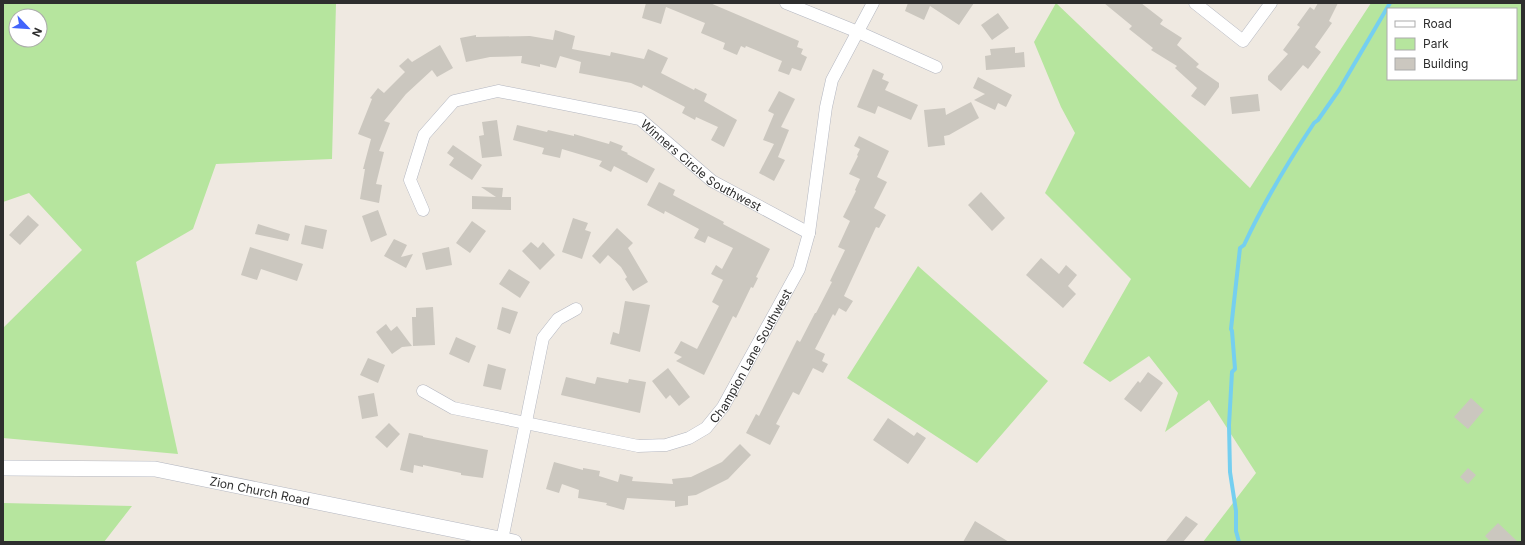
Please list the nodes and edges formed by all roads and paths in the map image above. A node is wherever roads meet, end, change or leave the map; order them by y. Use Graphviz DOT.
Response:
graph roads {
  1 [pos="786,3"];
  2 [pos="873,3"];
  3 [pos="1195,3"];
  4 [pos="1271,3"];
  5 [pos="858,32"];
  6 [pos="936,67"];
  7 [pos="423,210"];
  8 [pos="809,233"];
  9 [pos="576,309"];
  10 [pos="423,391"];
  11 [pos="526,423"];
  12 [pos="3,468"];
  13 [pos="508,541"];
  1 -- 5 [label="street"];
  2 -- 5 [label="street, Champion Lane Southwest"];
  3 -- 4 [label="street"];
  5 -- 6 [label="street"];
  5 -- 8 [label="street, Champion Lane Southwest"];
  7 -- 8 [label="street, Winners Circle Southwest"];
  8 -- 11 [label="street, Champion Lane Southwest"];
  9 -- 11 [label="street"];
  10 -- 11 [label="street, Champion Lane Southwest"];
  11 -- 13 [label="street"];
  12 -- 13 [label="street, Zion Church Road"];
}
